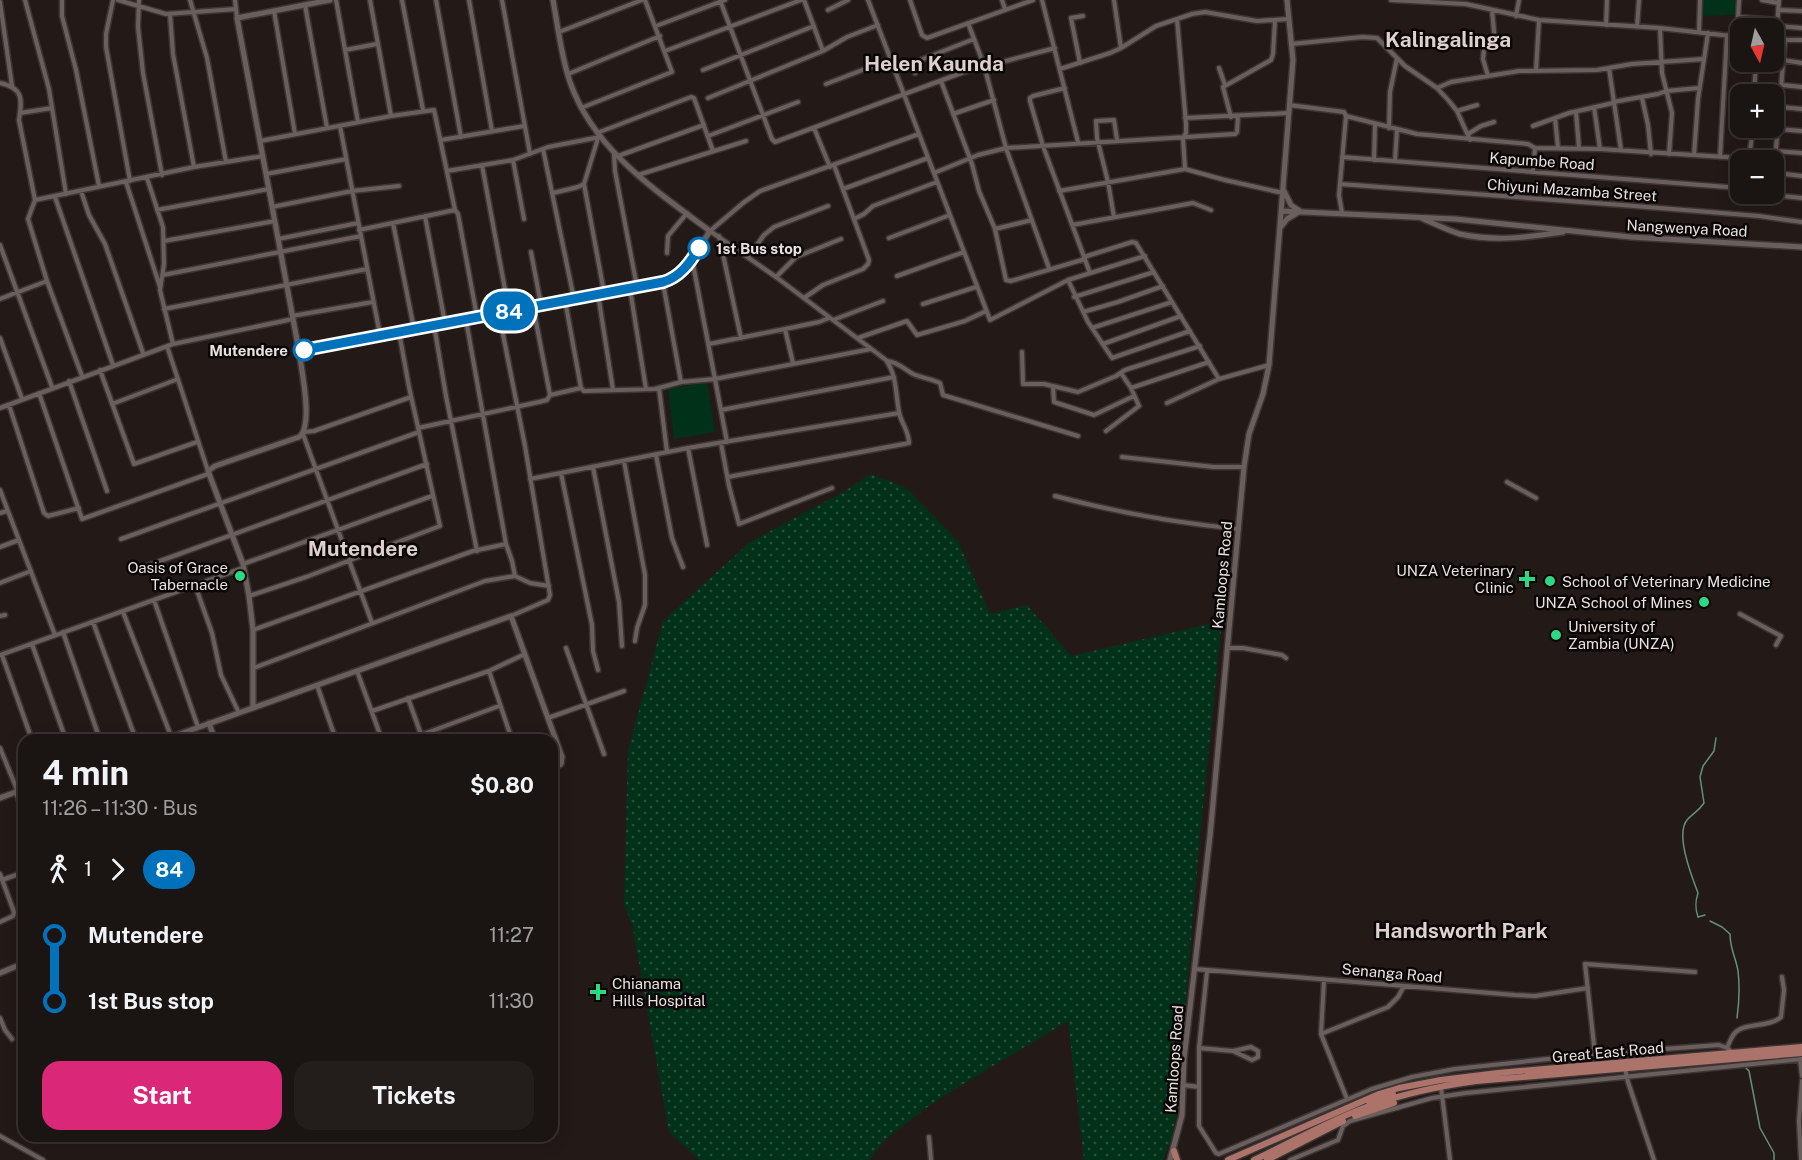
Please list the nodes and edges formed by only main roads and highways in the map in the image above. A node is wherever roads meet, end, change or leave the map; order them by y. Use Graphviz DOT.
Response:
graph roads {
  1 [pos="330,0"];
  2 [pos="553,0"];
  3 [pos="1287,0"];
  4 [pos="1284,184"];
  5 [pos="1281,211"];
  6 [pos="1305,212"];
  7 [pos="1416,216"];
  8 [pos="1280,229"];
  9 [pos="1571,231"];
  10 [pos="1802,247"];
  11 [pos="298,351"];
  12 [pos="253,707"];
  13 [pos="209,723"];
  14 [pos="177,734"];
  15 [pos="213,734"];
  16 [pos="554,734"];
  17 [pos="558,746"];
  18 [pos="558,766"];
  19 [pos="18,791"];
  20 [pos="0,798"];
  21 [pos="18,966"];
  22 [pos="0,973"];
  23 [pos="1802,1047"];
  24 [pos="1801,1057"];
  25 [pos="1441,1083"];
  26 [pos="1418,1089"];
  27 [pos="1174,1157"];
  28 [pos="1228,1160"];
  29 [pos="1246,1160"];
  30 [pos="1254,1160"];
  31 [pos="1268,1160"];
  1 -- 11 [label="main road"];
  2 -- 11 [label="main road"];
  3 -- 4 [label="main road, Kamloops Road"];
  4 -- 5 [label="main road, Kamloops Road"];
  4 -- 6 [label="main road"];
  5 -- 6 [label="main road, Nangwenya Road"];
  5 -- 8 [label="main road, Kamloops Road"];
  6 -- 7 [label="main road, Nangwenya Road"];
  6 -- 8 [label="main road"];
  7 -- 9 [label="main road, Nangwenya Road"];
  7 -- 9 [label="main road, Nangwenya Road"];
  8 -- 27 [label="main road, Kamloops Road"];
  9 -- 10 [label="main road, Nangwenya Road"];
  11 -- 12 [label="main road"];
  12 -- 13 [label="main road"];
  12 -- 16 [label="main road"];
  13 -- 14 [label="main road"];
  13 -- 15 [label="main road"];
  17 -- 18 [label="main road"];
  19 -- 20 [label="main road"];
  21 -- 22 [label="main road"];
  23 -- 25 [label="main road, Great East Road"];
  24 -- 25 [label="main road, Great East Road"];
  25 -- 26 [label="main road, Great East Road"];
  26 -- 28 [label="main road, Great East Road"];
  26 -- 29 [label="main road, Great East Road"];
  26 -- 30 [label="main road, Great East Road"];
  26 -- 31 [label="main road, Great East Road"];
}
